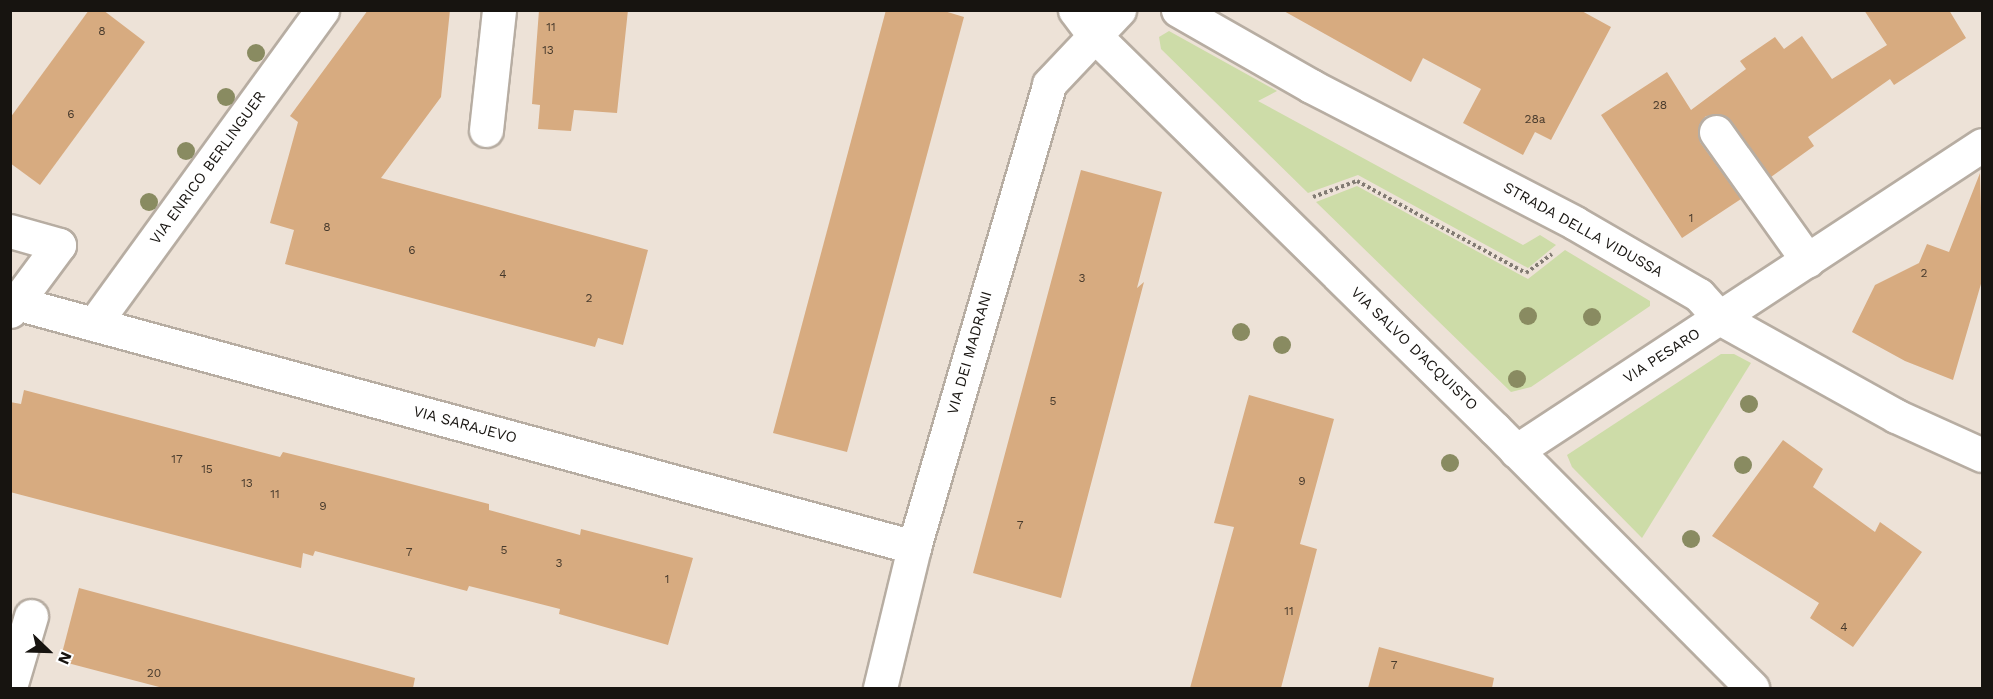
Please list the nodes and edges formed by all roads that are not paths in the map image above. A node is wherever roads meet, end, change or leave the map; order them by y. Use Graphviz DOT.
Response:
graph roads {
  1 [pos="322,10"];
  2 [pos="499,10"];
  3 [pos="1119,10"];
  4 [pos="1178,10"];
  5 [pos="1084,23"];
  6 [pos="486,130"];
  7 [pos="1716,132"];
  8 [pos="1983,145"];
  9 [pos="10,231"];
  10 [pos="1808,261"];
  11 [pos="13,307"];
  12 [pos="1720,318"];
  13 [pos="94,324"];
  14 [pos="1516,451"];
  15 [pos="1983,455"];
  16 [pos="914,547"];
  17 [pos="31,616"];
  18 [pos="10,687"];
  19 [pos="880,688"];
  20 [pos="1752,688"];
  1 -- 13 [label="street, VIA ENRICO BERLINGUER"];
  2 -- 6 [label="street"];
  3 -- 5 [label="street"];
  4 -- 12 [label="street, STRADA DELLA VIDUSSA"];
  5 -- 14 [label="street, VIA SALVO D'ACQUISTO"];
  5 -- 16 [label="street, VIA DEI MADRANI"];
  7 -- 10 [label="street"];
  8 -- 10 [label="street, VIA PESARO"];
  9 -- 11 [label="street"];
  10 -- 12 [label="street, VIA PESARO"];
  11 -- 13 [label="street, VIA SARAJEVO"];
  12 -- 14 [label="street, VIA PESARO"];
  12 -- 15 [label="street, STRADA DELLA VIDUSSA"];
  13 -- 16 [label="street, VIA SARAJEVO"];
  14 -- 20 [label="street, VIA SALVO D'ACQUISTO"];
  16 -- 19 [label="street, VIA DEI MADRANI"];
  17 -- 18 [label="street"];
}
